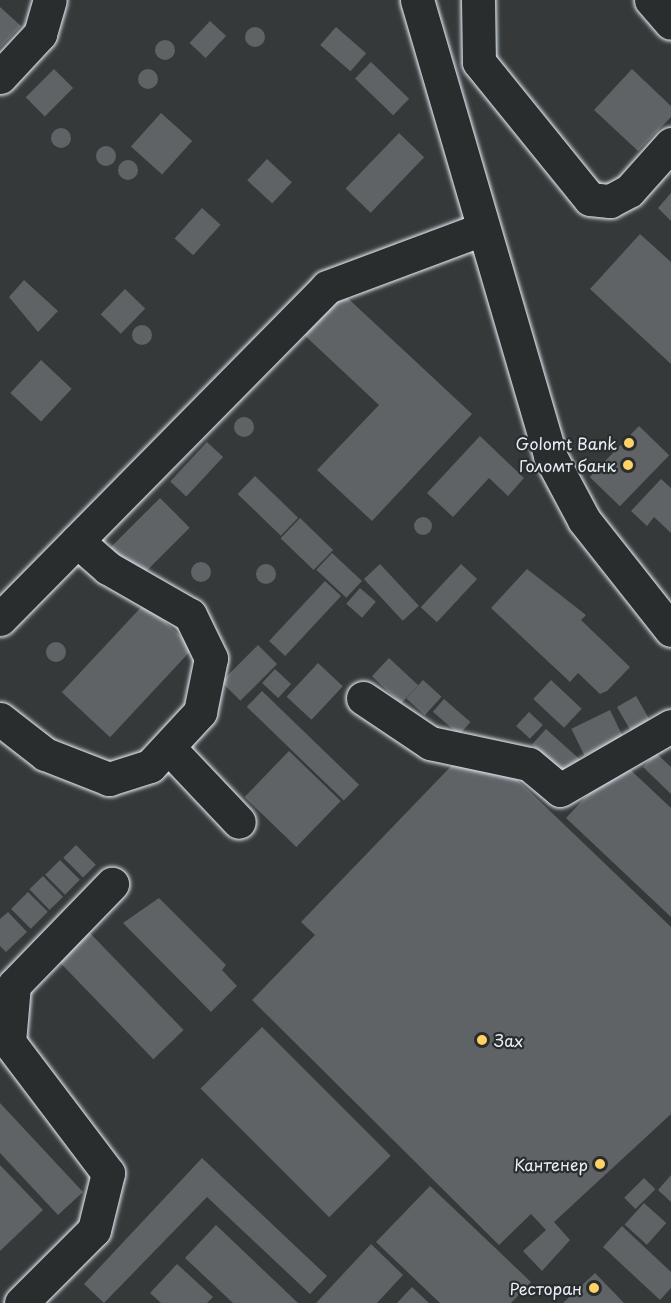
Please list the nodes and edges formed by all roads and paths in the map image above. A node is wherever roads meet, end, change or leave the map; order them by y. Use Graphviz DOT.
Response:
graph roads {
  1 [pos="51,0"];
  2 [pos="417,0"];
  3 [pos="478,0"];
  4 [pos="651,0"];
  5 [pos="671,23"];
  6 [pos="479,62"];
  7 [pos="0,77"];
  8 [pos="440,83"];
  9 [pos="671,144"];
  10 [pos="482,229"];
  11 [pos="76,542"];
  12 [pos="0,619"];
  13 [pos="671,630"];
  14 [pos="363,698"];
  15 [pos="0,719"];
  16 [pos="671,726"];
  17 [pos="170,749"];
  18 [pos="239,822"];
  19 [pos="112,884"];
  20 [pos="21,1303"];
  1 -- 7 [label="street"];
  2 -- 8 [label="street"];
  3 -- 6 [label="street"];
  4 -- 5 [label="street"];
  6 -- 8 [label="street"];
  6 -- 9 [label="street"];
  8 -- 10 [label="street"];
  10 -- 11 [label="street"];
  10 -- 13 [label="street"];
  11 -- 12 [label="street"];
  11 -- 17 [label="street"];
  14 -- 16 [label="street"];
  15 -- 17 [label="street"];
  17 -- 18 [label="street"];
  19 -- 20 [label="street"];
}
